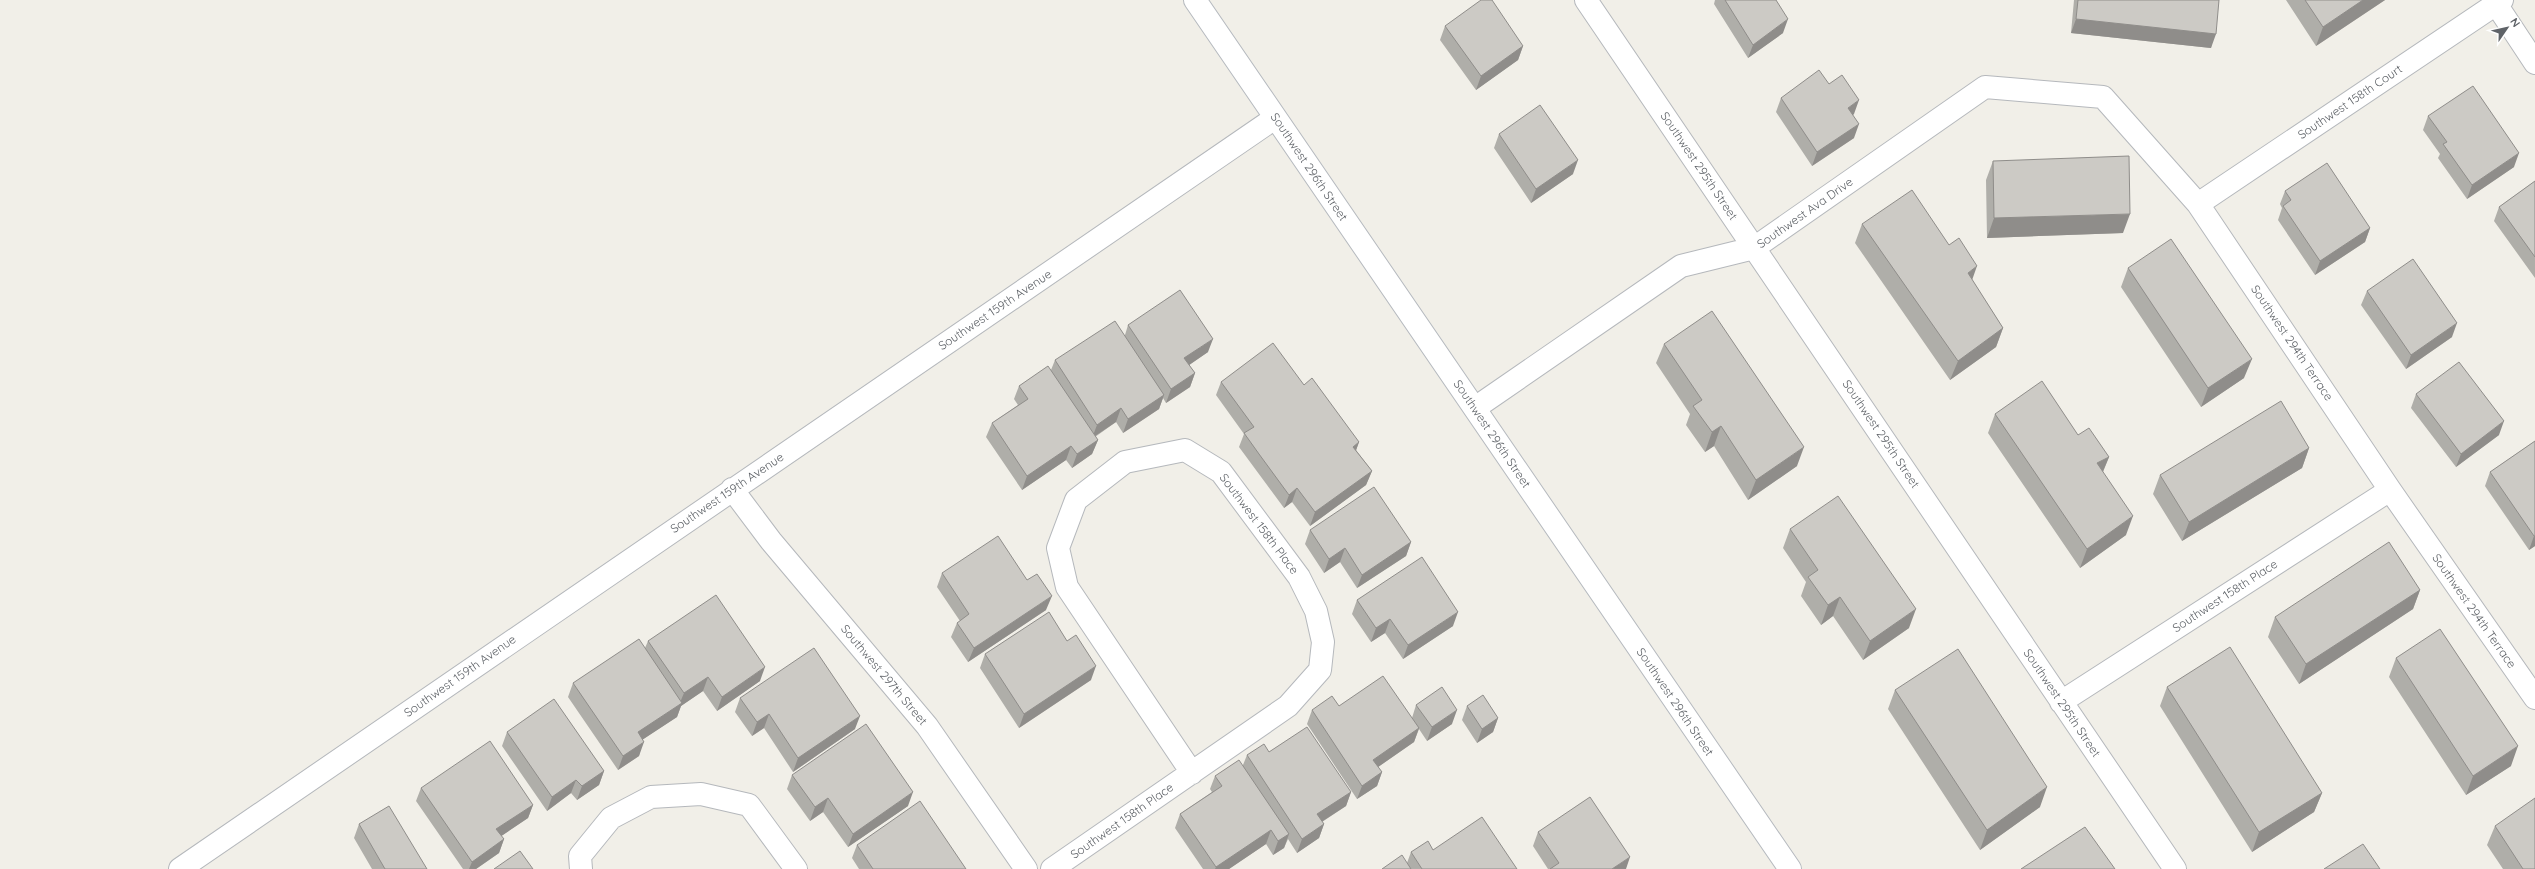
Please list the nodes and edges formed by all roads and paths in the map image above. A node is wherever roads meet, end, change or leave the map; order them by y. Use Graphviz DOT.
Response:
graph roads {
  1 [pos="1195,0"];
  2 [pos="1586,0"];
  3 [pos="2499,2"];
  4 [pos="2535,63"];
  5 [pos="1985,87"];
  6 [pos="1275,118"];
  7 [pos="2198,204"];
  8 [pos="1754,248"];
  9 [pos="1475,408"];
  10 [pos="732,490"];
  11 [pos="2390,490"];
  12 [pos="2535,698"];
  13 [pos="2061,702"];
  14 [pos="1192,773"];
  15 [pos="180,869"];
  16 [pos="581,869"];
  17 [pos="796,869"];
  18 [pos="1026,869"];
  19 [pos="1052,869"];
  20 [pos="1790,869"];
  21 [pos="2175,869"];
  1 -- 6 [label="street, Southwest 296th Street"];
  2 -- 8 [label="street, Southwest 295th Street"];
  3 -- 4 [label="street"];
  3 -- 7 [label="street, Southwest 158th Court"];
  5 -- 7 [label="street, Southwest 294th Terrace"];
  5 -- 8 [label="street, Southwest Ava Drive"];
  6 -- 9 [label="street, Southwest 296th Street"];
  6 -- 10 [label="street, Southwest 159th Avenue"];
  7 -- 11 [label="street, Southwest 294th Terrace"];
  8 -- 9 [label="street, Southwest Ava Drive"];
  8 -- 13 [label="street, Southwest 295th Street"];
  9 -- 20 [label="street, Southwest 296th Street"];
  10 -- 15 [label="street, Southwest 159th Avenue"];
  10 -- 18 [label="street, Southwest 297th Street"];
  11 -- 12 [label="street, Southwest 294th Terrace"];
  11 -- 13 [label="street, Southwest 158th Place"];
  13 -- 21 [label="street, Southwest 295th Street"];
  14 -- 14 [label="street, Southwest 158th Place"];
  14 -- 19 [label="street, Southwest 158th Place"];
  16 -- 17 [label="street"];
}
